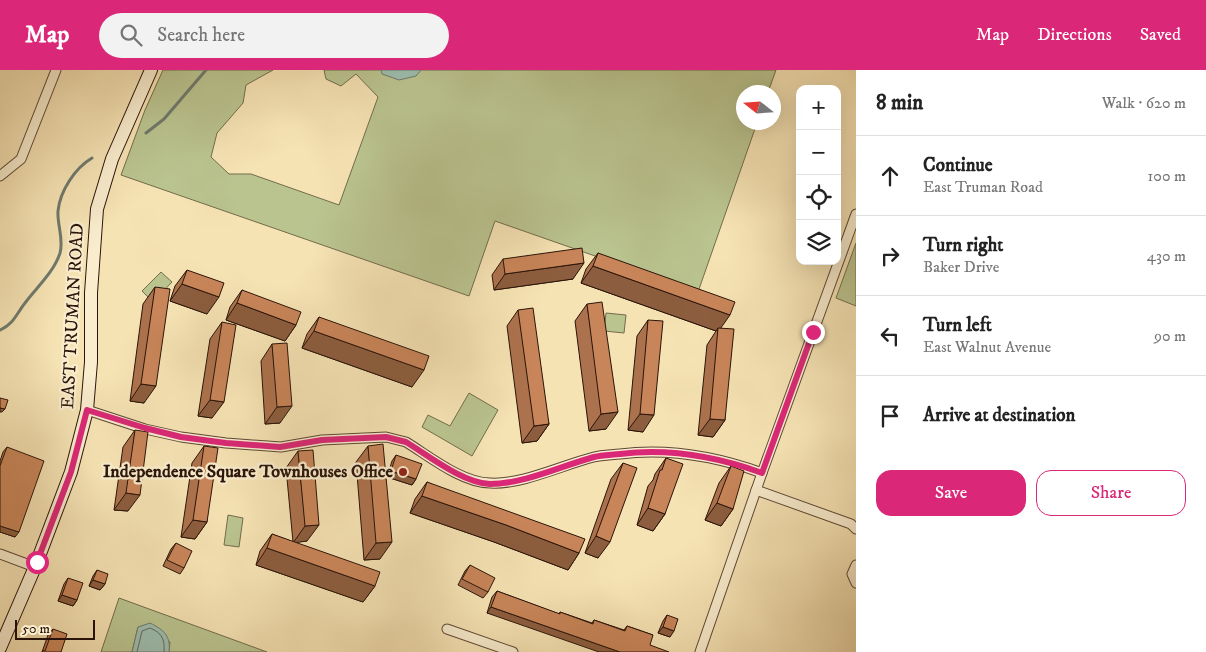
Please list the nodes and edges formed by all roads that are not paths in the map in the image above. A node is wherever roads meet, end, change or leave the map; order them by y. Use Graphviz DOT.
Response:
graph roads {
  1 [pos="56,70"];
  2 [pos="151,70"];
  3 [pos="0,176"];
  4 [pos="856,214"];
  5 [pos="87,410"];
  6 [pos="762,473"];
  7 [pos="756,490"];
  8 [pos="856,530"];
  9 [pos="0,554"];
  10 [pos="856,565"];
  11 [pos="35,566"];
  12 [pos="856,583"];
  13 [pos="447,629"];
  14 [pos="0,648"];
  15 [pos="513,652"];
  16 [pos="700,652"];
  1 -- 3 [label="street"];
  2 -- 5 [label="main road, EAST TRUMAN ROAD"];
  4 -- 6 [label="street"];
  5 -- 6 [label="street"];
  5 -- 11 [label="main road, EAST TRUMAN ROAD"];
  6 -- 7 [label="street"];
  7 -- 8 [label="street"];
  7 -- 16 [label="street"];
  9 -- 11 [label="street"];
  10 -- 12 [label="street"];
  11 -- 14 [label="main road, EAST TRUMAN ROAD"];
  13 -- 15 [label="street"];
}
